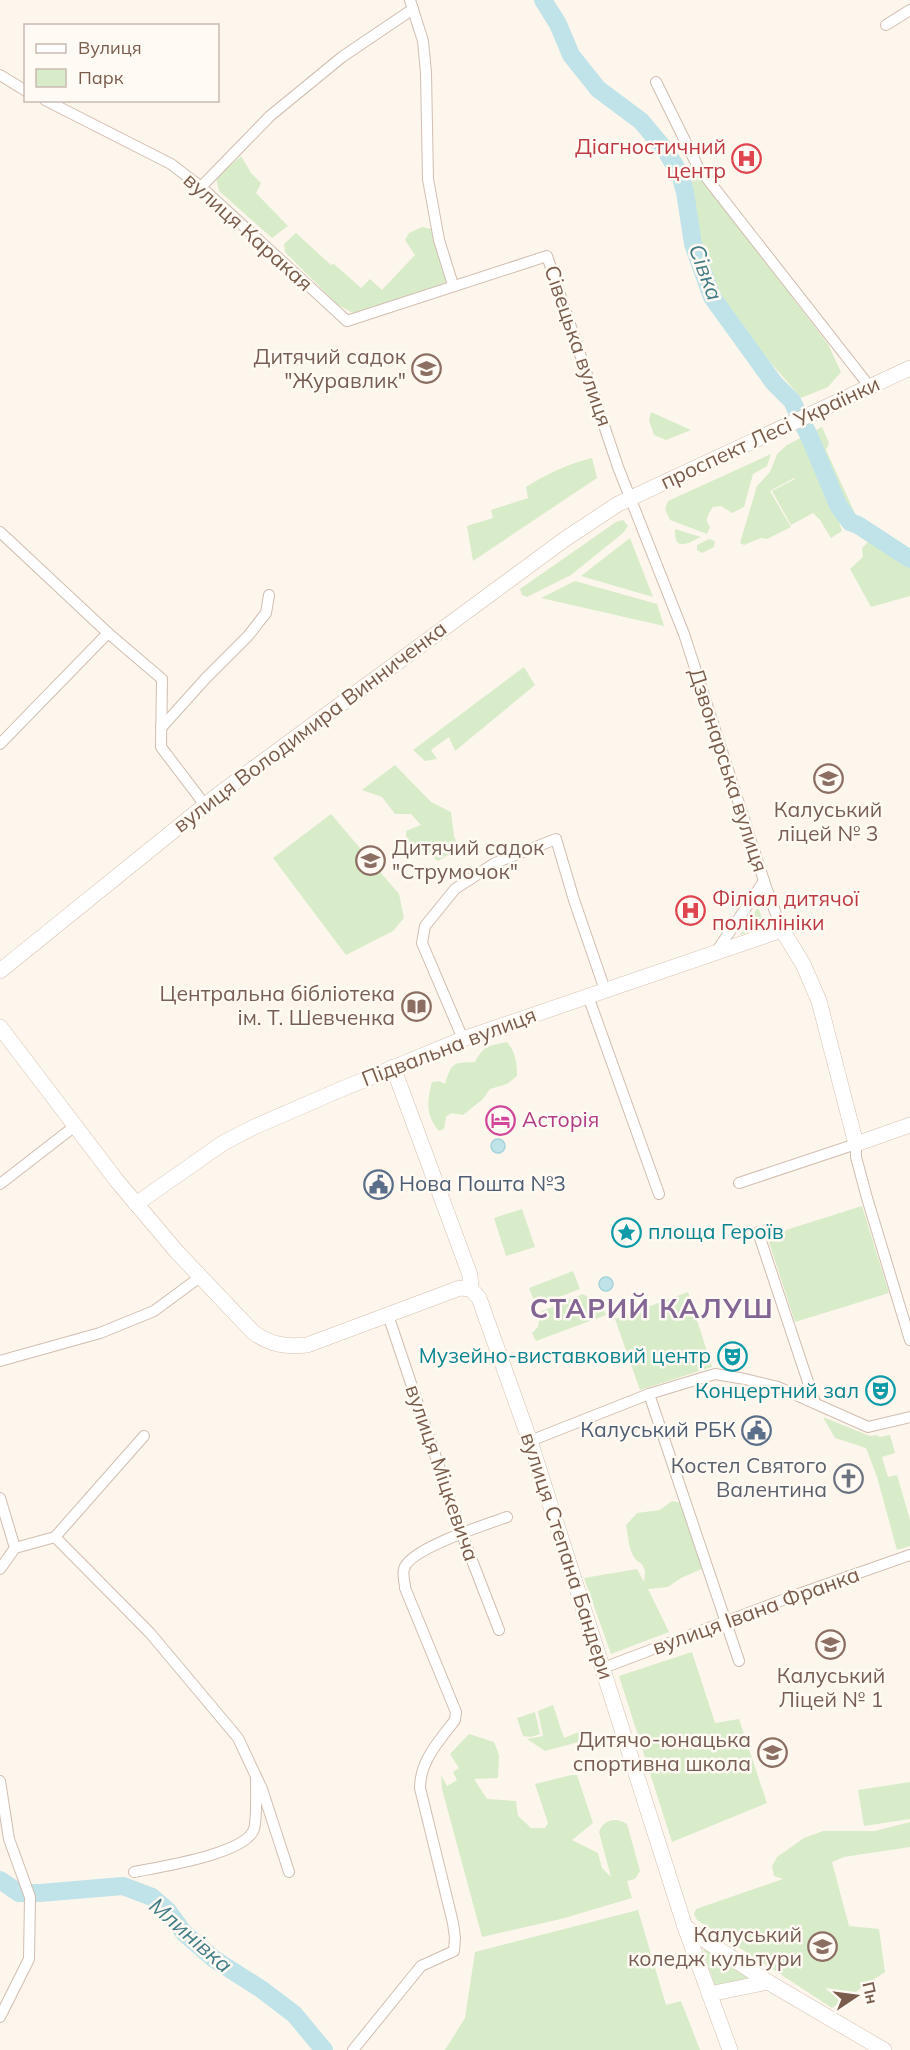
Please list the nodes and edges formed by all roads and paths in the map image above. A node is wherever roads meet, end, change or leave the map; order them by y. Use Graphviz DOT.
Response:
graph roads {
  1 [pos="412,4"];
  2 [pos="910,10"];
  3 [pos="886,25"];
  4 [pos="0,75"];
  5 [pos="656,82"];
  6 [pos="24,90"];
  7 [pos="49,102"];
  8 [pos="201,187"];
  9 [pos="453,285"];
  10 [pos="910,368"];
  11 [pos="870,387"];
  12 [pos="631,498"];
  13 [pos="0,532"];
  14 [pos="269,595"];
  15 [pos="108,633"];
  16 [pos="160,728"];
  17 [pos="0,744"];
  18 [pos="205,805"];
  19 [pos="764,881"];
  20 [pos="782,930"];
  21 [pos="716,952"];
  22 [pos="0,971"];
  23 [pos="605,990"];
  24 [pos="588,996"];
  25 [pos="0,1027"];
  26 [pos="463,1039"];
  27 [pos="393,1067"];
  28 [pos="75,1126"];
  29 [pos="909,1126"];
  30 [pos="856,1144"];
  31 [pos="0,1184"];
  32 [pos="739,1184"];
  33 [pos="658,1194"];
  34 [pos="136,1204"];
  35 [pos="758,1232"];
  36 [pos="200,1277"];
  37 [pos="471,1289"];
  38 [pos="388,1315"];
  39 [pos="910,1340"];
  40 [pos="0,1361"];
  41 [pos="649,1394"];
  42 [pos="815,1403"];
  43 [pos="910,1417"];
  44 [pos="144,1436"];
  45 [pos="530,1441"];
  46 [pos="0,1498"];
  47 [pos="507,1517"];
  48 [pos="461,1532"];
  49 [pos="55,1537"];
  50 [pos="15,1548"];
  51 [pos="910,1555"];
  52 [pos="0,1569"];
  53 [pos="726,1623"];
  54 [pos="499,1630"];
  55 [pos="739,1661"];
  56 [pos="603,1668"];
  57 [pos="256,1774"];
  58 [pos="0,1781"];
  59 [pos="134,1872"];
  60 [pos="289,1872"];
  61 [pos="685,1927"];
  62 [pos="768,1982"];
  63 [pos="709,1994"];
  64 [pos="0,2018"];
  65 [pos="353,2050"];
  66 [pos="730,2050"];
  67 [pos="884,2050"];
  1 -- 8 [label="street"];
  1 -- 9 [label="street"];
  2 -- 3 [label="street"];
  4 -- 6 [label="street"];
  5 -- 11 [label="street"];
  7 -- 8 [label="street, вулиця Каракая"];
  8 -- 9 [label="street, вулиця Каракая"];
  9 -- 12 [label="street, Сівецька вулиця"];
  10 -- 11 [label="main road, проспект Лесі Українки"];
  11 -- 12 [label="main road, проспект Лесі Українки"];
  12 -- 18 [label="main road, вулиця Володимира Винниченка"];
  12 -- 19 [label="street, Дзвонарська вулиця"];
  13 -- 15 [label="street"];
  14 -- 16 [label="street"];
  15 -- 16 [label="street"];
  15 -- 17 [label="street"];
  16 -- 18 [label="street"];
  18 -- 22 [label="main road, вулиця Володимира Винниченка"];
  19 -- 20 [label="street, Дзвонарська вулиця"];
  19 -- 21 [label="street"];
  20 -- 21 [label="main road, Підвальна вулиця"];
  20 -- 30 [label="main road, Дзвонарська вулиця"];
  21 -- 23 [label="main road, Підвальна вулиця"];
  23 -- 24 [label="main road, Підвальна вулиця"];
  23 -- 26 [label="street"];
  24 -- 26 [label="main road, Підвальна вулиця"];
  24 -- 33 [label="street"];
  25 -- 28 [label="main road"];
  26 -- 27 [label="main road, Підвальна вулиця"];
  27 -- 34 [label="main road, Підвальна вулиця"];
  27 -- 37 [label="main road, вулиця Степана Бандери"];
  28 -- 31 [label="street"];
  28 -- 34 [label="main road"];
  29 -- 30 [label="main road"];
  30 -- 32 [label="street"];
  30 -- 39 [label="street"];
  34 -- 36 [label="main road"];
  35 -- 42 [label="street"];
  36 -- 38 [label="main road"];
  36 -- 40 [label="street"];
  37 -- 38 [label="main road"];
  37 -- 45 [label="main road, вулиця Степана Бандери"];
  38 -- 48 [label="street, вулиця Міцкевича"];
  41 -- 42 [label="street"];
  41 -- 45 [label="street"];
  41 -- 53 [label="street"];
  42 -- 43 [label="street"];
  44 -- 49 [label="street"];
  45 -- 56 [label="main road, вулиця Степана Бандери"];
  46 -- 50 [label="street"];
  47 -- 48 [label="street"];
  48 -- 54 [label="street, вулиця Міцкевича"];
  48 -- 65 [label="street"];
  49 -- 50 [label="street"];
  49 -- 57 [label="street"];
  50 -- 52 [label="street"];
  51 -- 53 [label="street, вулиця Івана Франка"];
  53 -- 55 [label="street"];
  53 -- 56 [label="street, вулиця Івана Франка"];
  56 -- 61 [label="main road, вулиця Степана Бандери"];
  57 -- 59 [label="street"];
  57 -- 60 [label="street"];
  58 -- 64 [label="street"];
  61 -- 62 [label="main road"];
  61 -- 63 [label="main road, вулиця Степана Бандери"];
  62 -- 63 [label="main road"];
  62 -- 67 [label="main road"];
  63 -- 66 [label="main road, вулиця Степана Бандери"];
}
